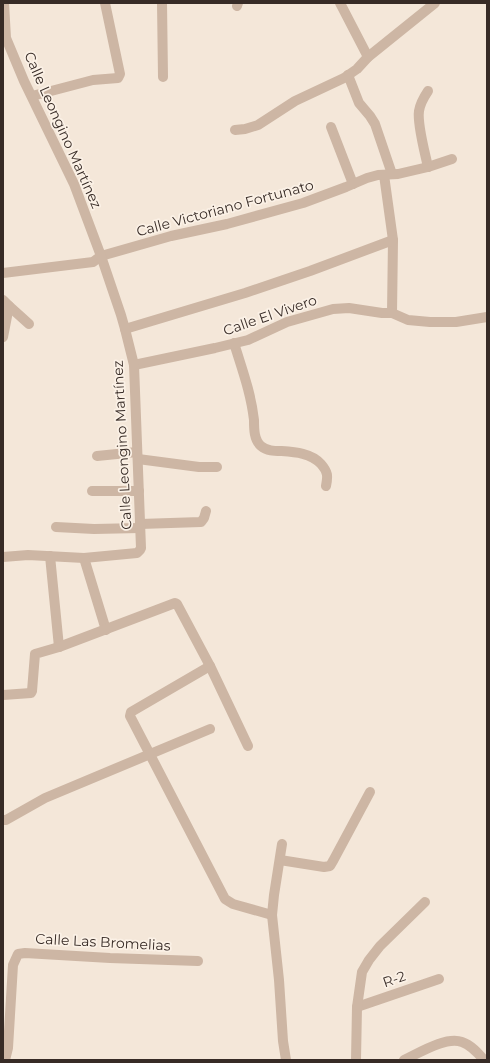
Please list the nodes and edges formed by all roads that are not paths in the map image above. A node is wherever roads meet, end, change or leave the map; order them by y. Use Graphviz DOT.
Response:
graph roads {
  1 [pos="4,3"];
  2 [pos="105,3"];
  3 [pos="162,3"];
  4 [pos="340,3"];
  5 [pos="435,3"];
  6 [pos="368,57"];
  7 [pos="348,75"];
  8 [pos="163,77"];
  9 [pos="428,91"];
  10 [pos="32,96"];
  11 [pos="331,128"];
  12 [pos="235,130"];
  13 [pos="452,159"];
  14 [pos="428,167"];
  15 [pos="388,175"];
  16 [pos="353,184"];
  17 [pos="393,240"];
  18 [pos="101,256"];
  19 [pos="3,273"];
  20 [pos="6,303"];
  21 [pos="392,313"];
  22 [pos="487,317"];
  23 [pos="28,324"];
  24 [pos="125,329"];
  25 [pos="3,337"];
  26 [pos="234,344"];
  27 [pos="134,366"];
  28 [pos="97,456"];
  29 [pos="137,456"];
  30 [pos="217,467"];
  31 [pos="326,486"];
  32 [pos="92,491"];
  33 [pos="139,491"];
  34 [pos="206,511"];
  35 [pos="140,526"];
  36 [pos="56,527"];
  37 [pos="50,556"];
  38 [pos="3,557"];
  39 [pos="84,558"];
  40 [pos="106,630"];
  41 [pos="59,647"];
  42 [pos="210,666"];
  43 [pos="3,695"];
  44 [pos="210,729"];
  45 [pos="248,746"];
  46 [pos="150,754"];
  47 [pos="370,792"];
  48 [pos="3,820"];
  49 [pos="282,844"];
  50 [pos="280,860"];
  51 [pos="425,902"];
  52 [pos="272,915"];
  53 [pos="198,961"];
  54 [pos="439,979"];
  55 [pos="357,1007"];
  56 [pos="5,1060"];
  57 [pos="286,1060"];
  58 [pos="356,1060"];
  59 [pos="404,1060"];
  60 [pos="484,1060"];
  1 -- 10 [label="street, Calle Leongino Martínez"];
  2 -- 10 [label="street"];
  3 -- 8 [label="street"];
  4 -- 6 [label="street"];
  5 -- 6 [label="street"];
  6 -- 7 [label="street"];
  7 -- 12 [label="street"];
  7 -- 15 [label="street"];
  9 -- 14 [label="street"];
  10 -- 18 [label="street, Calle Leongino Martínez"];
  11 -- 16 [label="street"];
  13 -- 14 [label="street, Calle Victoriano Fortunato"];
  14 -- 15 [label="street, Calle Victoriano Fortunato"];
  15 -- 16 [label="street, Calle Victoriano Fortunato"];
  15 -- 17 [label="street"];
  16 -- 18 [label="street, Calle Victoriano Fortunato"];
  17 -- 21 [label="street"];
  17 -- 24 [label="street"];
  18 -- 19 [label="street, Calle Victoriano Fortunato"];
  18 -- 24 [label="street, Calle Leongino Martínez"];
  20 -- 23 [label="street"];
  20 -- 25 [label="street"];
  21 -- 22 [label="street, Calle El Vivero"];
  21 -- 26 [label="street, Calle El Vivero"];
  24 -- 27 [label="street, Calle Leongino Martínez"];
  26 -- 27 [label="street, Calle El Vivero"];
  26 -- 31 [label="street"];
  27 -- 29 [label="street, Calle Leongino Martínez"];
  28 -- 29 [label="street"];
  29 -- 30 [label="street"];
  29 -- 33 [label="street, Calle Leongino Martínez"];
  32 -- 33 [label="street"];
  33 -- 35 [label="street, Calle Leongino Martínez"];
  34 -- 35 [label="street"];
  35 -- 36 [label="street"];
  35 -- 39 [label="street, Calle Leongino Martínez"];
  37 -- 38 [label="street"];
  37 -- 39 [label="street"];
  37 -- 41 [label="street"];
  39 -- 40 [label="street"];
  40 -- 41 [label="street"];
  40 -- 42 [label="street"];
  41 -- 43 [label="street"];
  42 -- 45 [label="street"];
  42 -- 46 [label="street"];
  44 -- 46 [label="street"];
  46 -- 48 [label="street"];
  46 -- 52 [label="street"];
  47 -- 50 [label="street"];
  49 -- 50 [label="street"];
  50 -- 52 [label="street"];
  51 -- 55 [label="street"];
  52 -- 57 [label="street"];
  53 -- 56 [label="street, Calle Las Bromelias"];
  54 -- 55 [label="street, R-2"];
  55 -- 58 [label="street"];
  59 -- 60 [label="street"];
}
